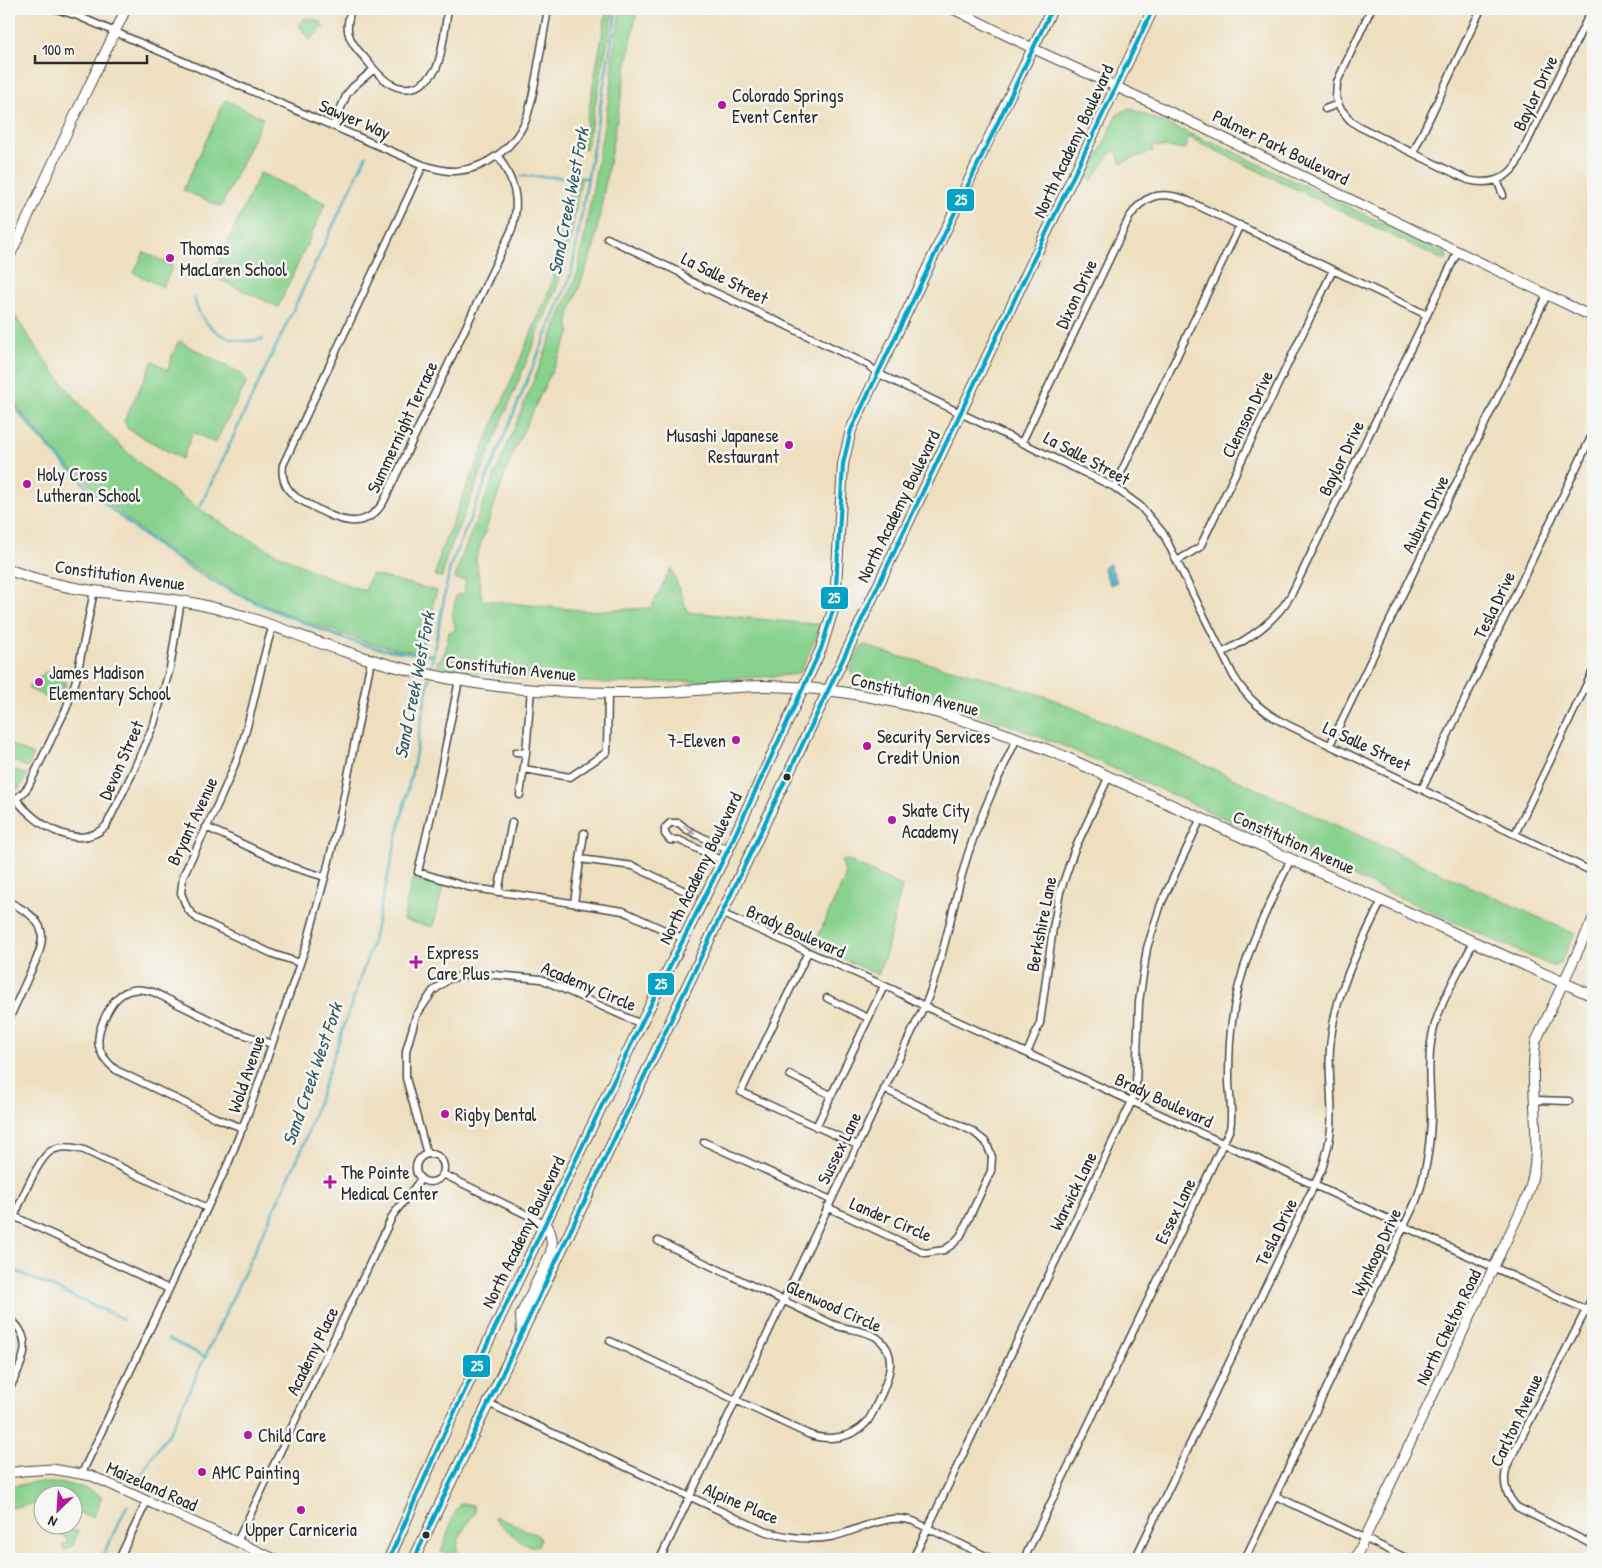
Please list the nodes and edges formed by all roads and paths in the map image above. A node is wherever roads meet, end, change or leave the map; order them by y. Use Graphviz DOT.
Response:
graph roads {
  1 [pos="56,9"];
  2 [pos="126,9"];
  3 [pos="351,9"];
  4 [pos="448,9"];
  5 [pos="548,9"];
  6 [pos="953,9"];
  7 [pos="1052,9"];
  8 [pos="1153,9"];
  9 [pos="1371,9"];
  10 [pos="1481,9"];
  11 [pos="1592,9"];
  12 [pos="115,32"];
  13 [pos="1032,48"];
  14 [pos="373,70"];
  15 [pos="1117,87"];
  16 [pos="1338,104"];
  17 [pos="1325,109"];
  18 [pos="333,126"];
  19 [pos="1414,153"];
  20 [pos="498,155"];
  21 [pos="422,165"];
  22 [pos="1497,180"];
  23 [pos="1503,195"];
  24 [pos="1240,225"];
  25 [pos="607,238"];
  26 [pos="1458,251"];
  27 [pos="9,258"];
  28 [pos="1333,270"];
  29 [pos="1548,295"];
  30 [pos="1426,315"];
  31 [pos="1593,317"];
  32 [pos="877,373"];
  33 [pos="961,413"];
  34 [pos="1593,433"];
  35 [pos="1022,442"];
  36 [pos="1114,487"];
  37 [pos="1177,560"];
  38 [pos="9,570"];
  39 [pos="94,591"];
  40 [pos="181,600"];
  41 [pos="273,625"];
  42 [pos="1222,653"];
  43 [pos="371,660"];
  44 [pos="1593,671"];
  45 [pos="459,680"];
  46 [pos="804,688"];
  47 [pos="531,689"];
  48 [pos="829,690"];
  49 [pos="608,693"];
  50 [pos="1017,738"];
  51 [pos="1330,745"];
  52 [pos="516,752"];
  53 [pos="526,753"];
  54 [pos="524,769"];
  55 [pos="1109,776"];
  56 [pos="1422,789"];
  57 [pos="520,795"];
  58 [pos="16,799"];
  59 [pos="9,804"];
  60 [pos="1201,818"];
  61 [pos="512,822"];
  62 [pos="206,827"];
  63 [pos="584,833"];
  64 [pos="1515,834"];
  65 [pos="728,850"];
  66 [pos="580,859"];
  67 [pos="1291,859"];
  68 [pos="722,861"];
  69 [pos="1593,872"];
  70 [pos="325,877"];
  71 [pos="498,892"];
  72 [pos="687,892"];
  73 [pos="1382,900"];
  74 [pos="574,903"];
  75 [pos="12,904"];
  76 [pos="723,914"];
  77 [pos="1593,919"];
  78 [pos="684,938"];
  79 [pos="1474,941"];
  80 [pos="808,952"];
  81 [pos="300,963"];
  82 [pos="1563,982"];
  83 [pos="884,986"];
  84 [pos="1593,996"];
  85 [pos="827,998"];
  86 [pos="924,1006"];
  87 [pos="868,1018"];
  88 [pos="9,1019"];
  89 [pos="641,1024"];
  90 [pos="272,1044"];
  91 [pos="1027,1054"];
  92 [pos="790,1075"];
  93 [pos="884,1089"];
  94 [pos="831,1095"];
  95 [pos="1535,1100"];
  96 [pos="1132,1101"];
  97 [pos="1569,1101"];
  98 [pos="816,1127"];
  99 [pos="243,1128"];
  100 [pos="704,1142"];
  101 [pos="1224,1144"];
  102 [pos="857,1146"];
  103 [pos="427,1154"];
  104 [pos="443,1174"];
  105 [pos="421,1179"];
  106 [pos="1315,1185"];
  107 [pos="831,1200"];
  108 [pos="207,1208"];
  109 [pos="827,1208"];
  110 [pos="12,1215"];
  111 [pos="546,1224"];
  112 [pos="1405,1226"];
  113 [pos="9,1229"];
  114 [pos="658,1241"];
  115 [pos="1495,1268"];
  116 [pos="169,1289"];
  117 [pos="1593,1296"];
  118 [pos="783,1300"];
  119 [pos="1590,1312"];
  120 [pos="9,1318"];
  121 [pos="522,1332"];
  122 [pos="610,1340"];
  123 [pos="9,1390"];
  124 [pos="736,1400"];
  125 [pos="488,1403"];
  126 [pos="9,1473"];
  127 [pos="82,1473"];
  128 [pos="1276,1496"];
  129 [pos="690,1497"];
  130 [pos="147,1500"];
  131 [pos="928,1528"];
  132 [pos="1364,1538"];
  133 [pos="237,1542"];
  134 [pos="1593,1545"];
  135 [pos="119,1559"];
  136 [pos="275,1559"];
  137 [pos="389,1559"];
  138 [pos="414,1559"];
  139 [pos="660,1559"];
  140 [pos="912,1559"];
  141 [pos="992,1559"];
  142 [pos="1024,1559"];
  143 [pos="1135,1559"];
  144 [pos="1245,1559"];
  145 [pos="1355,1559"];
  146 [pos="1408,1559"];
  1 -- 12 [label="street, Sawyer Way"];
  2 -- 12 [label="main road"];
  3 -- 14 [label="street"];
  4 -- 14 [label="street"];
  5 -- 20 [label="street, Sawyer Way"];
  6 -- 13 [label="main road, Palmer Park Boulevard"];
  7 -- 13 [label="main road, North Academy Boulevard"];
  8 -- 15 [label="main road, North Academy Boulevard"];
  9 -- 16 [label="street"];
  10 -- 19 [label="street"];
  11 -- 22 [label="street, Baylor Drive"];
  12 -- 18 [label="street, Sawyer Way"];
  12 -- 27 [label="main road"];
  13 -- 15 [label="main road, Palmer Park Boulevard"];
  13 -- 32 [label="main road, North Academy Boulevard"];
  14 -- 18 [label="street"];
  15 -- 26 [label="main road, Palmer Park Boulevard"];
  15 -- 33 [label="main road, North Academy Boulevard"];
  16 -- 17 [label="street"];
  16 -- 19 [label="street"];
  18 -- 21 [label="street, Sawyer Way"];
  19 -- 22 [label="street"];
  20 -- 21 [label="street, Sawyer Way"];
  20 -- 21 [label="street, Summernight Terrace"];
  22 -- 23 [label="street"];
  24 -- 28 [label="street, Dixon Drive"];
  24 -- 35 [label="street, Dixon Drive"];
  24 -- 36 [label="street"];
  25 -- 32 [label="street, La Salle Street"];
  26 -- 29 [label="main road, Palmer Park Boulevard"];
  26 -- 30 [label="street, Baylor Drive"];
  28 -- 30 [label="street, Dixon Drive"];
  28 -- 37 [label="street, Clemson Drive"];
  29 -- 31 [label="main road, Palmer Park Boulevard"];
  29 -- 51 [label="street, Auburn Drive"];
  30 -- 42 [label="street, Baylor Drive"];
  32 -- 33 [label="street, La Salle Street"];
  32 -- 46 [label="main road, North Academy Boulevard"];
  33 -- 35 [label="street, La Salle Street"];
  33 -- 48 [label="main road, North Academy Boulevard"];
  34 -- 56 [label="street, Tesla Drive"];
  35 -- 36 [label="street, La Salle Street"];
  36 -- 37 [label="street, La Salle Street"];
  37 -- 42 [label="street, La Salle Street"];
  38 -- 39 [label="main road, Constitution Avenue"];
  39 -- 40 [label="main road, Constitution Avenue"];
  39 -- 58 [label="street"];
  40 -- 41 [label="main road, Constitution Avenue"];
  40 -- 58 [label="street, Devon Street"];
  41 -- 43 [label="main road, Constitution Avenue"];
  41 -- 62 [label="street, Bryant Avenue"];
  42 -- 51 [label="street, La Salle Street"];
  43 -- 45 [label="main road, Constitution Avenue"];
  43 -- 70 [label="street, Wold Avenue"];
  44 -- 64 [label="street"];
  45 -- 47 [label="main road, Constitution Avenue"];
  45 -- 71 [label="street"];
  46 -- 48 [label="main road, Constitution Avenue"];
  46 -- 49 [label="main road, Constitution Avenue"];
  46 -- 65 [label="main road, North Academy Boulevard"];
  47 -- 49 [label="main road, Constitution Avenue"];
  47 -- 53 [label="street"];
  48 -- 50 [label="main road, Constitution Avenue"];
  48 -- 76 [label="main road, North Academy Boulevard"];
  49 -- 54 [label="street"];
  50 -- 55 [label="main road, Constitution Avenue"];
  50 -- 86 [label="street, Sussex Lane"];
  51 -- 56 [label="street, La Salle Street"];
  52 -- 53 [label="street"];
  53 -- 54 [label="street"];
  54 -- 57 [label="street"];
  55 -- 60 [label="main road, Constitution Avenue"];
  55 -- 91 [label="street, Berkshire Lane"];
  56 -- 64 [label="street, La Salle Street"];
  58 -- 59 [label="street"];
  60 -- 67 [label="main road, Constitution Avenue"];
  60 -- 96 [label="street, Warwick Lane"];
  61 -- 71 [label="street"];
  62 -- 70 [label="street"];
  62 -- 81 [label="street, Bryant Avenue"];
  63 -- 66 [label="street"];
  64 -- 69 [label="street, La Salle Street"];
  65 -- 68 [label="main road, North Academy Boulevard"];
  68 -- 65 [label="street, one-way"];
  66 -- 72 [label="street"];
  66 -- 74 [label="street"];
  67 -- 73 [label="main road, Constitution Avenue"];
  67 -- 101 [label="street, Essex Lane"];
  68 -- 78 [label="main road, North Academy Boulevard"];
  70 -- 81 [label="street, Wold Avenue"];
  71 -- 74 [label="street"];
  73 -- 79 [label="main road, Constitution Avenue"];
  73 -- 106 [label="street, Tesla Drive"];
  74 -- 78 [label="street"];
  75 -- 88 [label="street"];
  76 -- 80 [label="street, Brady Boulevard"];
  76 -- 121 [label="main road, North Academy Boulevard"];
  77 -- 82 [label="main road, North Chelton Road"];
  78 -- 89 [label="main road, North Academy Boulevard"];
  79 -- 82 [label="main road, Constitution Avenue"];
  79 -- 112 [label="street, Wynkoop Drive"];
  80 -- 83 [label="street, Brady Boulevard"];
  80 -- 98 [label="street"];
  81 -- 90 [label="street, Wold Avenue"];
  82 -- 84 [label="main road, Constitution Avenue"];
  82 -- 95 [label="main road, North Chelton Road"];
  83 -- 86 [label="street, Brady Boulevard"];
  83 -- 87 [label="street"];
  85 -- 87 [label="street"];
  86 -- 91 [label="street, Brady Boulevard"];
  86 -- 93 [label="street, Sussex Lane"];
  87 -- 94 [label="street"];
  89 -- 103 [label="street, Academy Circle"];
  89 -- 111 [label="main road, North Academy Boulevard"];
  90 -- 99 [label="street, Wold Avenue"];
  90 -- 99 [label="street"];
  91 -- 96 [label="street, Brady Boulevard"];
  92 -- 94 [label="street"];
  93 -- 102 [label="street, Sussex Lane"];
  93 -- 109 [label="street, Lander Circle"];
  94 -- 98 [label="street"];
  95 -- 97 [label="street"];
  95 -- 115 [label="main road, North Chelton Road"];
  96 -- 101 [label="street, Brady Boulevard"];
  96 -- 131 [label="street, Warwick Lane"];
  98 -- 102 [label="street"];
  99 -- 108 [label="street, Wold Avenue"];
  100 -- 107 [label="street"];
  101 -- 106 [label="street, Brady Boulevard"];
  101 -- 142 [label="street, Essex Lane"];
  102 -- 107 [label="street, Sussex Lane"];
  103 -- 104 [label="street"];
  103 -- 105 [label="street"];
  104 -- 105 [label="street"];
  104 -- 111 [label="street"];
  105 -- 133 [label="street, Academy Place"];
  106 -- 112 [label="street, Brady Boulevard"];
  106 -- 143 [label="street, Tesla Drive"];
  107 -- 109 [label="street, Sussex Lane"];
  108 -- 110 [label="street"];
  108 -- 116 [label="street, Wold Avenue"];
  109 -- 118 [label="street, Sussex Lane"];
  110 -- 113 [label="street"];
  110 -- 116 [label="street"];
  111 -- 121 [label="main road"];
  111 -- 137 [label="main road, North Academy Boulevard"];
  112 -- 115 [label="street, Brady Boulevard"];
  112 -- 128 [label="street, Wynkoop Drive"];
  114 -- 118 [label="street, Glenwood Circle"];
  115 -- 119 [label="street, Brady Boulevard"];
  115 -- 132 [label="main road, North Chelton Road"];
  116 -- 127 [label="street, Wold Avenue"];
  117 -- 119 [label="street, Carlton Avenue"];
  118 -- 124 [label="street, Sussex Lane"];
  118 -- 124 [label="street, Glenwood Circle"];
  119 -- 134 [label="street, Carlton Avenue"];
  120 -- 123 [label="street"];
  121 -- 125 [label="main road, North Academy Boulevard"];
  122 -- 124 [label="street, Glenwood Circle"];
  124 -- 129 [label="street, Sussex Lane"];
  125 -- 129 [label="street, Alpine Place"];
  125 -- 138 [label="main road, North Academy Boulevard"];
  126 -- 127 [label="main road, Maizeland Road"];
  127 -- 130 [label="main road, Maizeland Road"];
  128 -- 132 [label="street"];
  128 -- 144 [label="street, Wynkoop Drive"];
  129 -- 131 [label="street, Alpine Place"];
  129 -- 139 [label="street, Sussex Lane"];
  130 -- 133 [label="main road, Maizeland Road"];
  130 -- 135 [label="street"];
  131 -- 140 [label="street, Warwick Lane"];
  131 -- 141 [label="street, Alpine Place"];
  132 -- 145 [label="main road, North Chelton Road"];
  132 -- 146 [label="street"];
  133 -- 136 [label="main road, Maizeland Road"];
}
